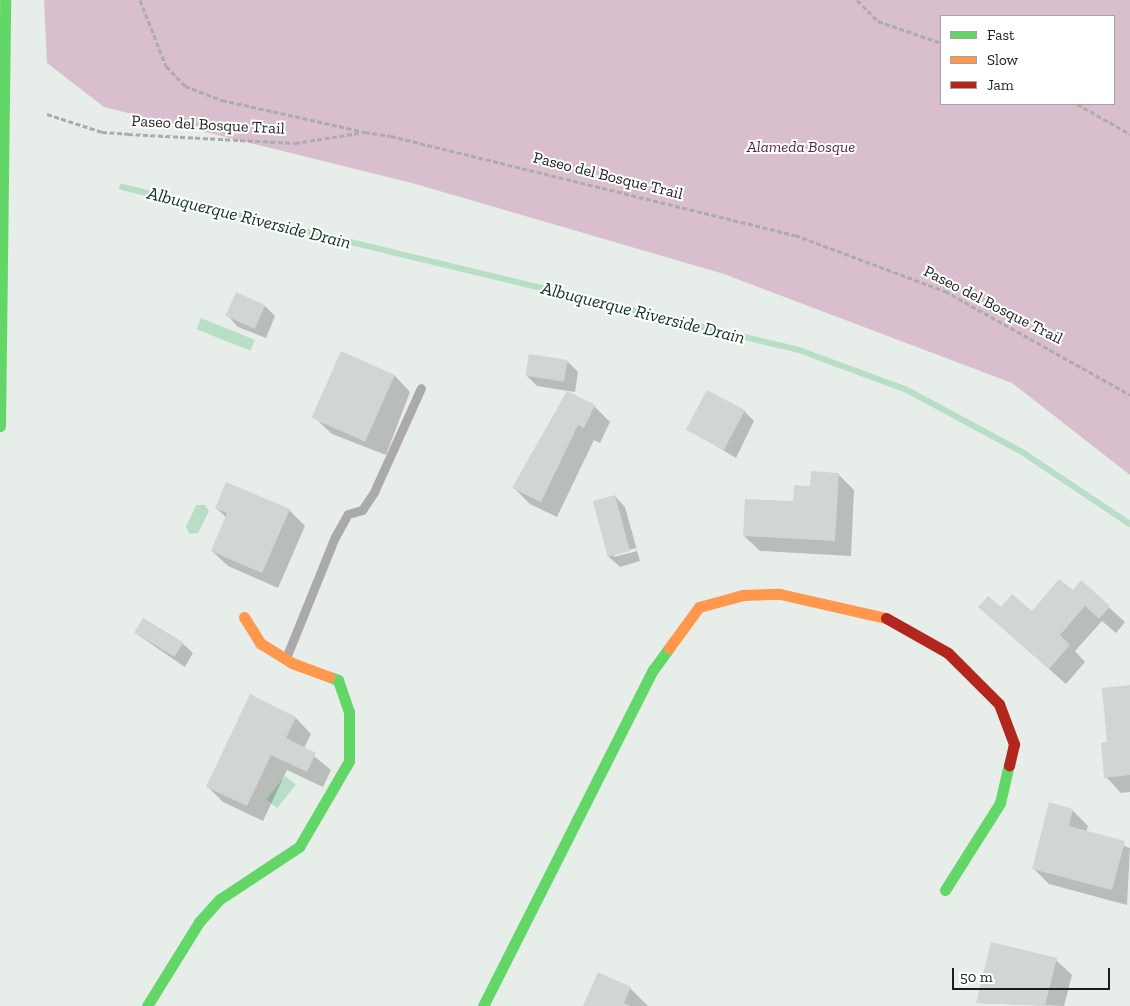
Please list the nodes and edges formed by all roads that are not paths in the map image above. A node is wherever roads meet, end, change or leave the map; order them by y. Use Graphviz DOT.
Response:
graph roads {
  1 [pos="4,0"];
  2 [pos="421,388"];
  3 [pos="0,426"];
  4 [pos="244,617"];
  5 [pos="286,660"];
  6 [pos="945,890"];
  7 [pos="147,1006"];
  8 [pos="483,1006"];
  1 -- 3 [label="main road"];
  2 -- 5 [label="lane"];
  4 -- 5 [label="main road"];
  5 -- 7 [label="main road"];
  6 -- 8 [label="main road"];
}
